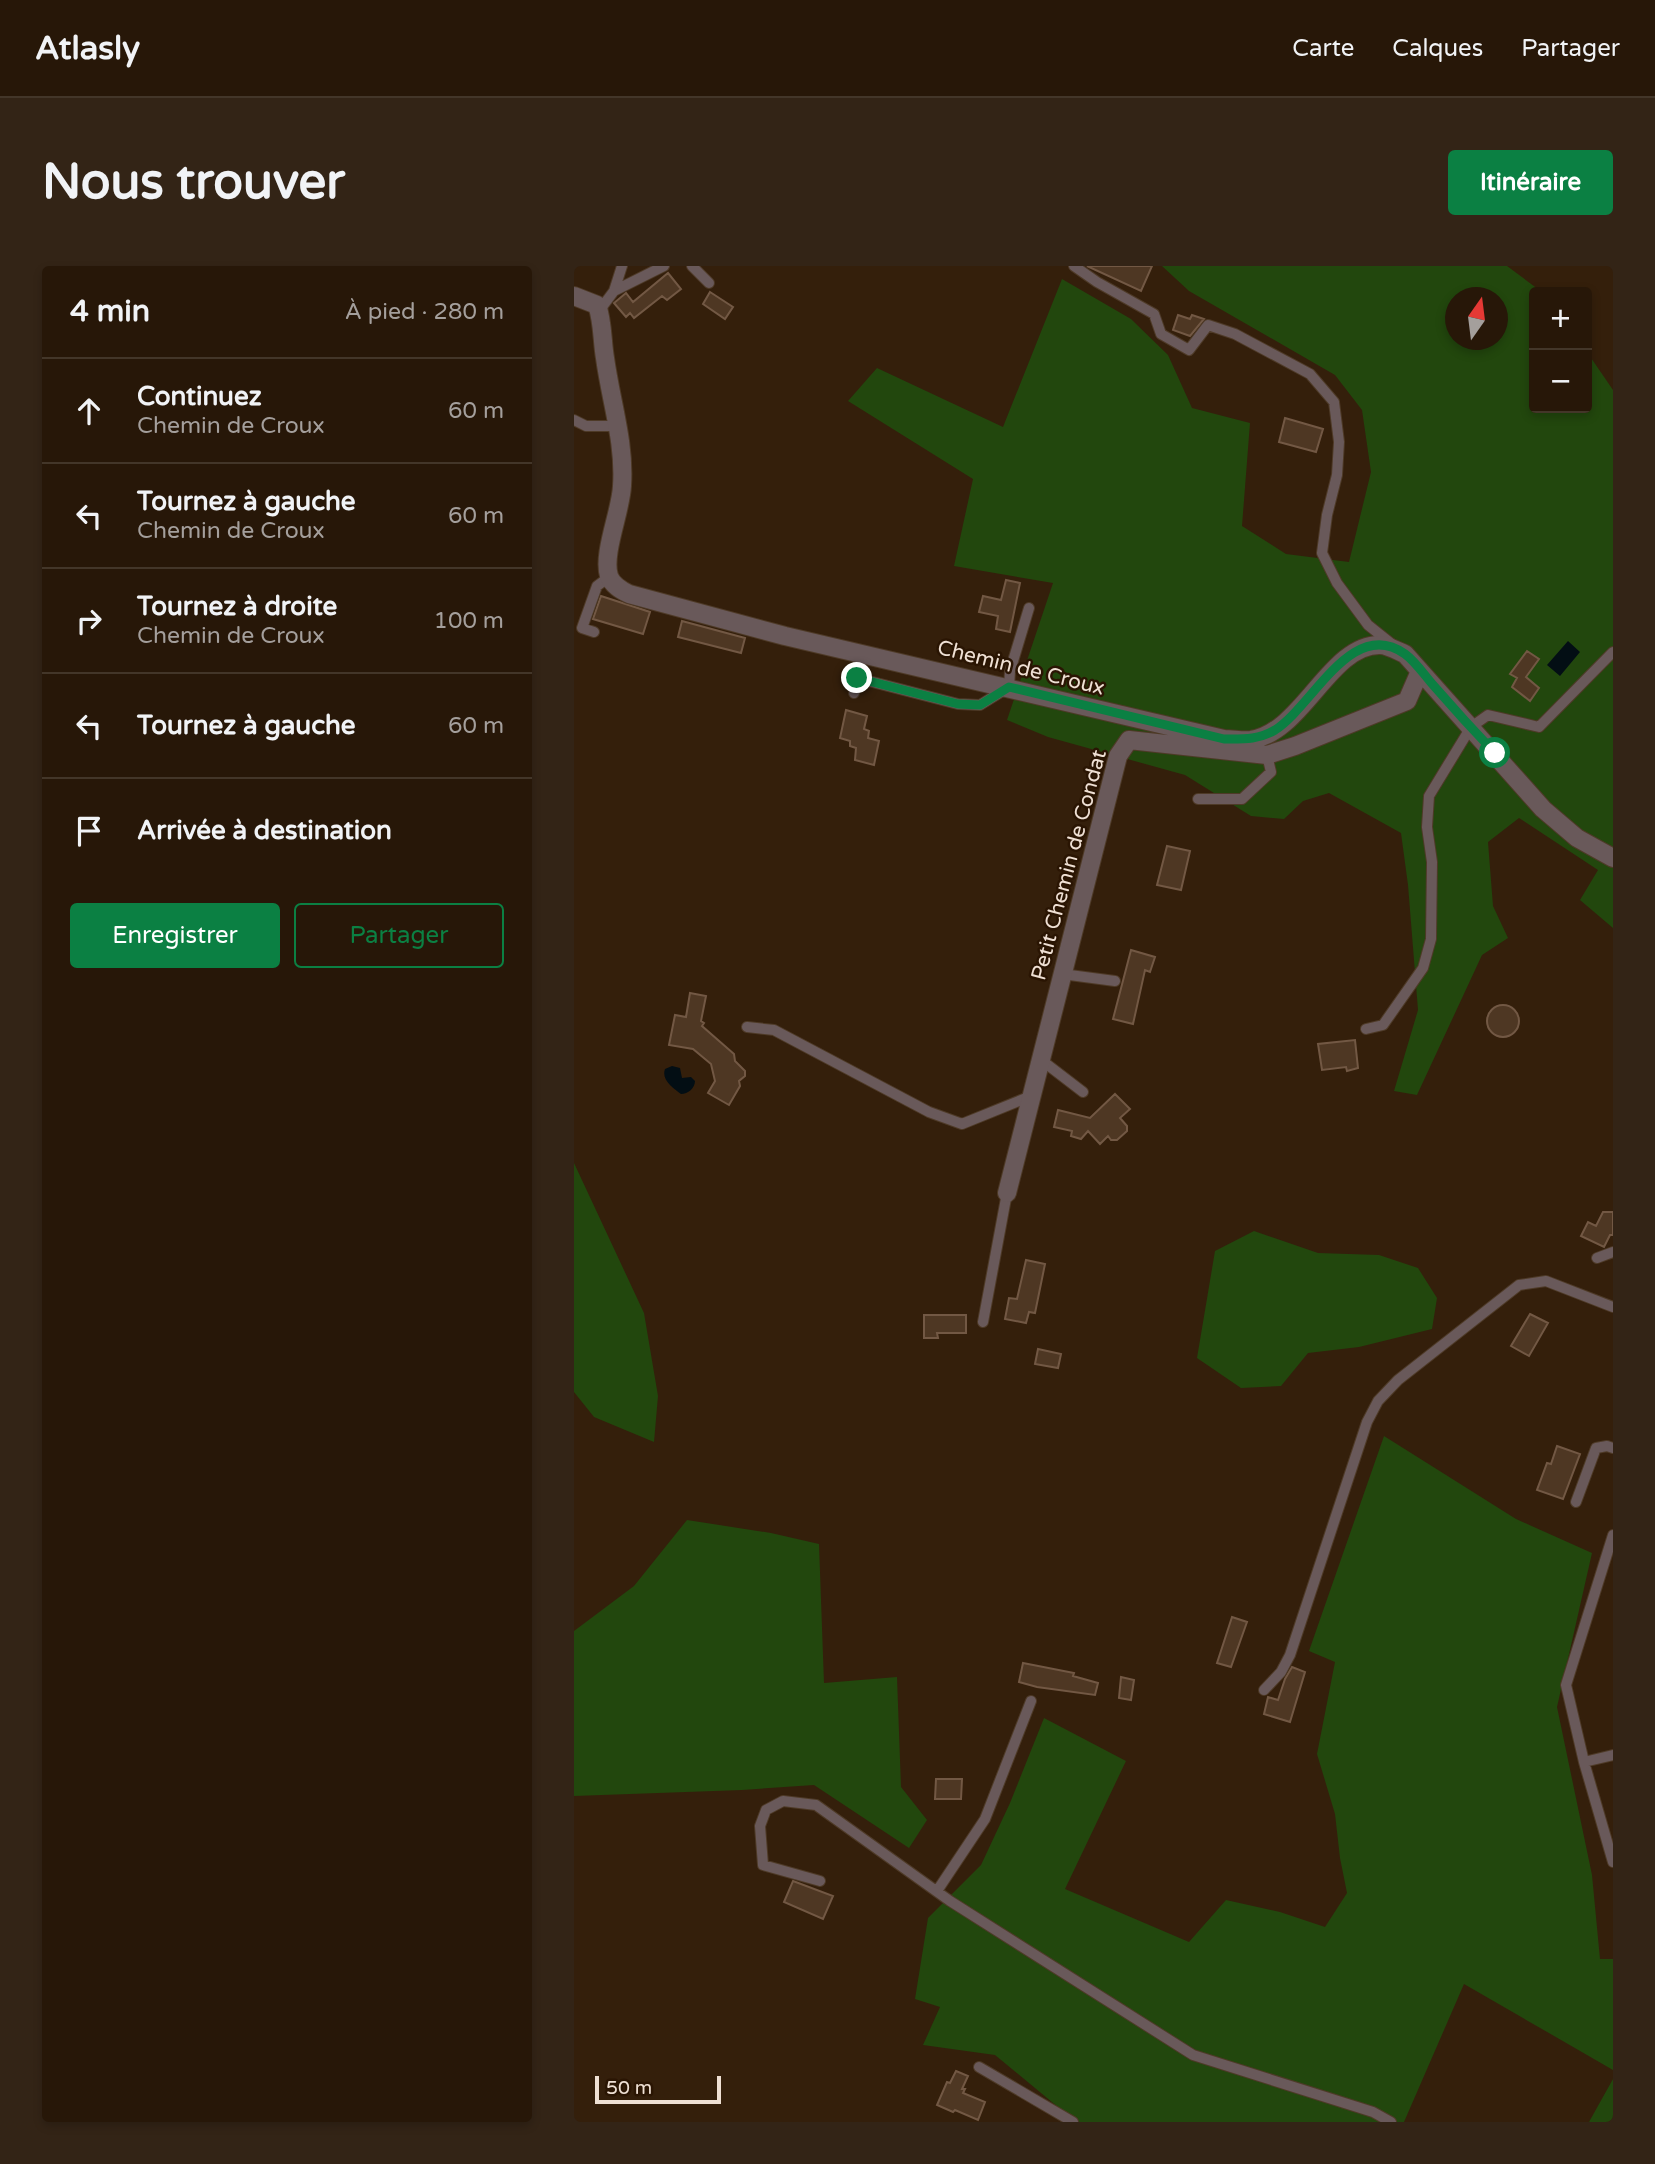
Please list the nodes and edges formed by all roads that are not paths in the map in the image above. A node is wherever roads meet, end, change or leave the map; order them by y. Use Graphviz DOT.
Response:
graph roads {
  1 [pos="622,266"];
  2 [pos="664,266"];
  3 [pos="692,266"];
  4 [pos="1074,266"];
  5 [pos="709,283"];
  6 [pos="614,290"];
  7 [pos="574,296"];
  8 [pos="599,312"];
  9 [pos="574,420"];
  10 [pos="619,426"];
  11 [pos="609,577"];
  12 [pos="1029,608"];
  13 [pos="594,632"];
  14 [pos="1613,652"];
  15 [pos="1405,654"];
  16 [pos="1420,671"];
  17 [pos="1009,687"];
  18 [pos="854,693"];
  19 [pos="1471,727"];
  20 [pos="1267,755"];
  21 [pos="1198,799"];
  22 [pos="1613,858"];
  23 [pos="1062,974"];
  24 [pos="1115,981"];
  25 [pos="747,1027"];
  26 [pos="1366,1029"];
  27 [pos="1040,1059"];
  28 [pos="1083,1092"];
  29 [pos="1031,1096"];
  30 [pos="1007,1193"];
  31 [pos="1613,1252"];
  32 [pos="1597,1258"];
  33 [pos="1613,1307"];
  34 [pos="983,1322"];
  35 [pos="1613,1448"];
  36 [pos="1576,1502"];
  37 [pos="1613,1535"];
  38 [pos="1264,1690"];
  39 [pos="1031,1701"];
  40 [pos="1613,1755"];
  41 [pos="1584,1762"];
  42 [pos="1610,1839"];
  43 [pos="1613,1862"];
  44 [pos="820,1881"];
  45 [pos="937,1891"];
  46 [pos="979,2067"];
  47 [pos="1073,2122"];
  48 [pos="1391,2122"];
  1 -- 6 [label="lane"];
  2 -- 6 [label="lane"];
  3 -- 5 [label="lane"];
  4 -- 15 [label="lane"];
  6 -- 8 [label="lane"];
  7 -- 8 [label="street"];
  8 -- 10 [label="street"];
  9 -- 10 [label="lane"];
  10 -- 11 [label="street"];
  11 -- 13 [label="lane"];
  11 -- 17 [label="street, Chemin de Croux"];
  12 -- 17 [label="lane"];
  14 -- 19 [label="lane"];
  15 -- 16 [label="street"];
  15 -- 17 [label="street, Chemin de Croux"];
  16 -- 19 [label="street"];
  16 -- 20 [label="street, Petit Chemin de Condat"];
  17 -- 18 [label="lane"];
  19 -- 22 [label="street"];
  19 -- 26 [label="lane"];
  20 -- 21 [label="lane"];
  20 -- 23 [label="street, Petit Chemin de Condat"];
  23 -- 24 [label="lane"];
  23 -- 27 [label="street, Petit Chemin de Condat"];
  25 -- 29 [label="lane"];
  27 -- 28 [label="lane"];
  27 -- 29 [label="street, Petit Chemin de Condat"];
  29 -- 30 [label="street, Petit Chemin de Condat"];
  30 -- 34 [label="lane"];
  31 -- 32 [label="lane"];
  33 -- 38 [label="lane"];
  35 -- 36 [label="lane"];
  37 -- 41 [label="lane"];
  39 -- 45 [label="lane"];
  40 -- 41 [label="lane"];
  41 -- 42 [label="lane"];
  42 -- 43 [label="lane"];
  44 -- 45 [label="lane"];
  45 -- 48 [label="lane"];
  46 -- 47 [label="lane"];
}
